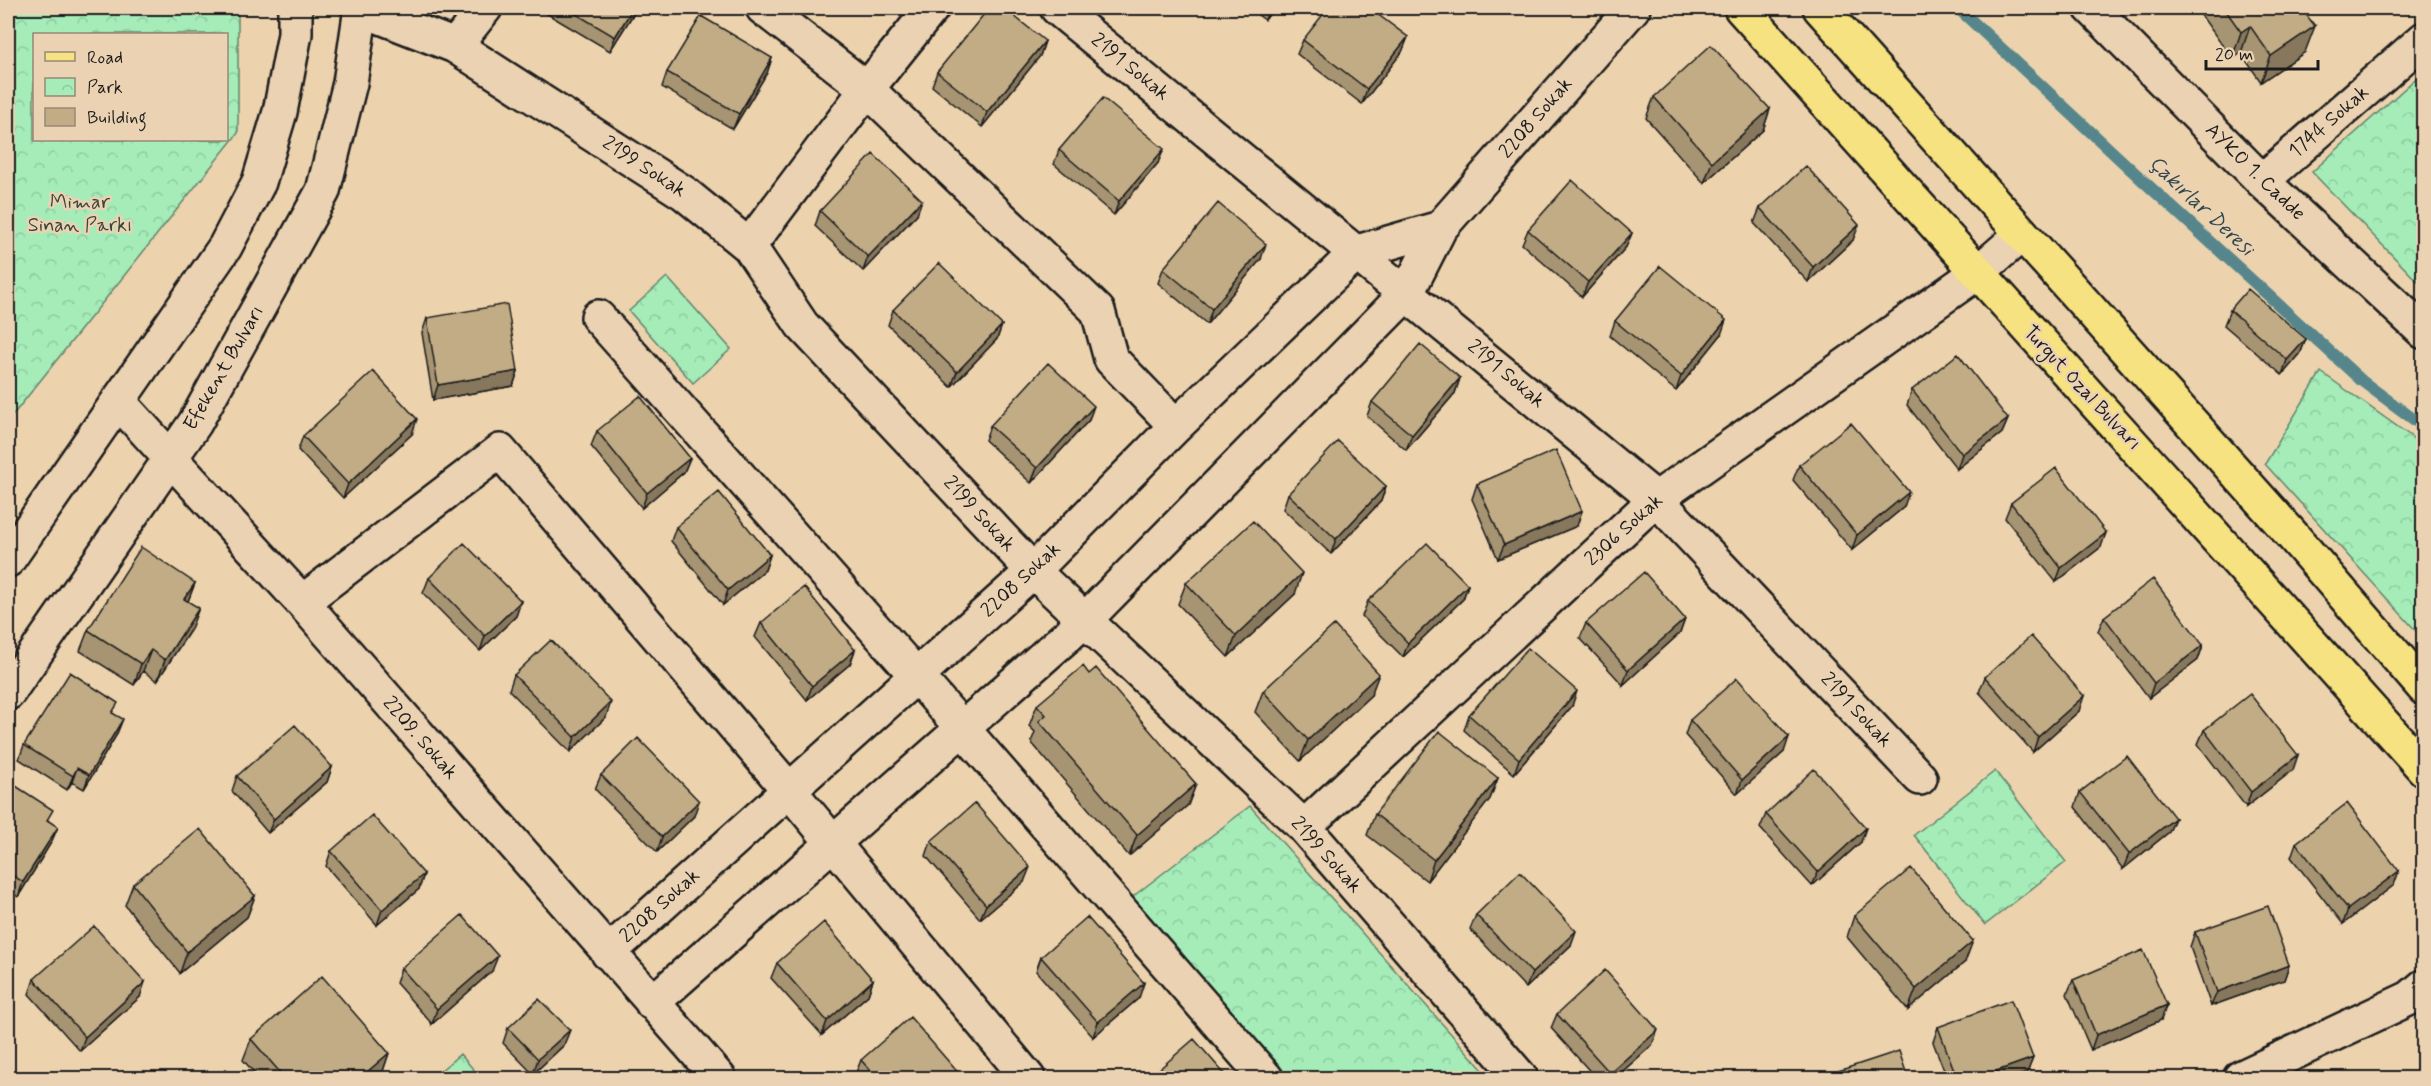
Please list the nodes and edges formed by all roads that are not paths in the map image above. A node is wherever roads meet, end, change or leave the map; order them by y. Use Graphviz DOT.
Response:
graph roads {
  1 [pos="295,8"];
  2 [pos="360,8"];
  3 [pos="423,8"];
  4 [pos="485,8"];
  5 [pos="764,8"];
  6 [pos="932,8"];
  7 [pos="1057,8"];
  8 [pos="1633,8"];
  9 [pos="1741,8"];
  10 [pos="1820,8"];
  11 [pos="2091,8"];
  12 [pos="2424,39"];
  13 [pos="455,46"];
  14 [pos="867,89"];
  15 [pos="2262,181"];
  16 [pos="1440,228"];
  17 [pos="2022,234"];
  18 [pos="749,246"];
  19 [pos="1357,252"];
  20 [pos="1977,273"];
  21 [pos="1407,293"];
  22 [pos="598,317"];
  23 [pos="2424,332"];
  24 [pos="118,400"];
  25 [pos="1176,426"];
  26 [pos="170,456"];
  27 [pos="1656,499"];
  28 [pos="8,560"];
  29 [pos="1033,571"];
  30 [pos="302,603"];
  31 [pos="1084,621"];
  32 [pos="916,675"];
  33 [pos="2424,688"];
  34 [pos="8,693"];
  35 [pos="963,729"];
  36 [pos="2424,769"];
  37 [pos="1920,778"];
  38 [pos="789,790"];
  39 [pos="1304,827"];
  40 [pos="833,843"];
  41 [pos="608,953"];
  42 [pos="2424,986"];
  43 [pos="652,1003"];
  44 [pos="719,1078"];
  45 [pos="1028,1078"];
  46 [pos="1266,1078"];
  47 [pos="1521,1078"];
  48 [pos="2240,1078"];
  1 -- 24 [label="street"];
  2 -- 13 [label="street"];
  2 -- 26 [label="street, Efekent Bulvarı"];
  3 -- 13 [label="street"];
  4 -- 13 [label="street"];
  5 -- 14 [label="street"];
  6 -- 14 [label="street"];
  7 -- 19 [label="street, 2191 Sokak"];
  8 -- 16 [label="street, 2208 Sokak"];
  9 -- 20 [label="main road, Turgut Ozal Bulvarı"];
  10 -- 17 [label="main road"];
  11 -- 15 [label="street, AYKO 1. Cadde"];
  12 -- 15 [label="street, 1744 Sokak"];
  13 -- 18 [label="street, 2199 Sokak"];
  14 -- 18 [label="street"];
  14 -- 25 [label="street"];
  15 -- 23 [label="street, AYKO 1. Cadde"];
  16 -- 19 [label="street, 2208 Sokak"];
  16 -- 21 [label="street, 2208 Sokak"];
  17 -- 20 [label="street, 2306 Sokak"];
  17 -- 33 [label="main road"];
  18 -- 29 [label="street, 2199 Sokak"];
  19 -- 21 [label="street, 2191 Sokak"];
  19 -- 25 [label="street, 2208 Sokak"];
  20 -- 27 [label="street, 2306 Sokak"];
  20 -- 36 [label="main road, Turgut Ozal Bulvarı"];
  21 -- 27 [label="street, 2191 Sokak"];
  21 -- 31 [label="street, 2208 Sokak"];
  22 -- 32 [label="street"];
  24 -- 26 [label="street, 2209. Sokak"];
  24 -- 28 [label="street"];
  25 -- 29 [label="street, 2208 Sokak"];
  26 -- 30 [label="street, 2209. Sokak"];
  26 -- 34 [label="street, Efekent Bulvarı"];
  27 -- 37 [label="street, 2191 Sokak"];
  27 -- 39 [label="street, 2306 Sokak"];
  29 -- 31 [label="street, 2199 Sokak"];
  29 -- 32 [label="street, 2208 Sokak"];
  30 -- 38 [label="street"];
  30 -- 41 [label="street, 2209. Sokak"];
  31 -- 35 [label="street, 2208 Sokak"];
  31 -- 39 [label="street, 2199 Sokak"];
  32 -- 35 [label="street"];
  32 -- 38 [label="street, 2208 Sokak"];
  35 -- 40 [label="street, 2208 Sokak"];
  35 -- 46 [label="street"];
  38 -- 40 [label="street"];
  38 -- 41 [label="street, 2208 Sokak"];
  39 -- 47 [label="street, 2199 Sokak"];
  40 -- 43 [label="street, 2208 Sokak"];
  40 -- 45 [label="street"];
  41 -- 43 [label="street, 2209. Sokak"];
  42 -- 48 [label="street"];
  43 -- 44 [label="street, 2209. Sokak"];
}
